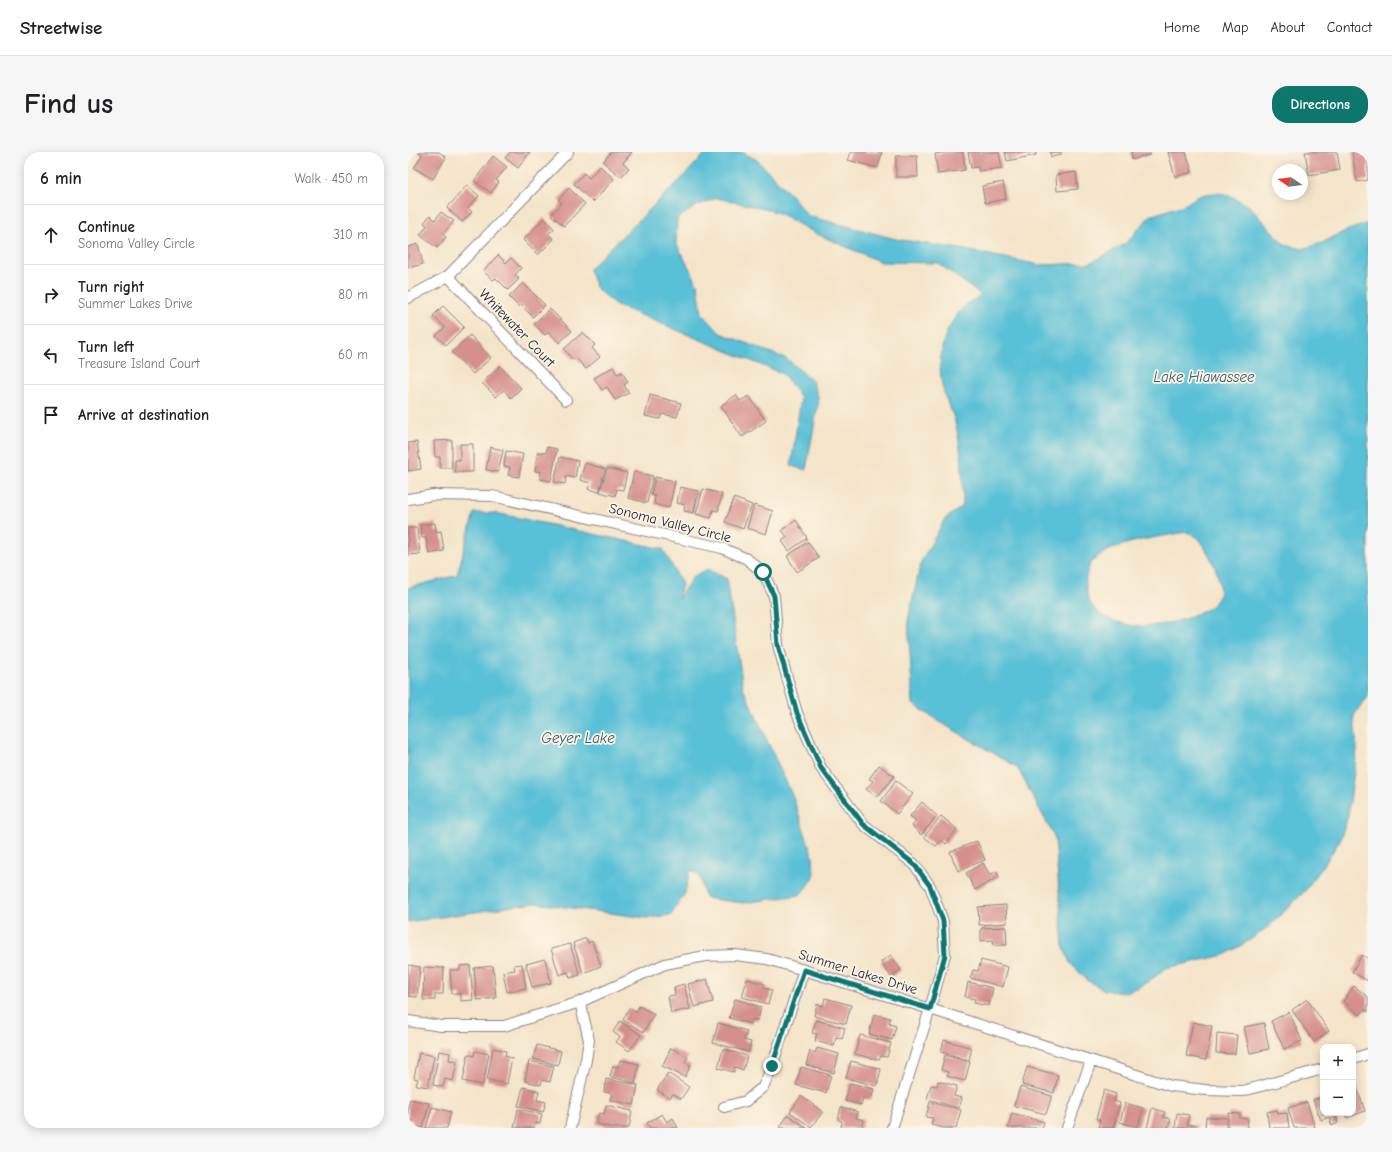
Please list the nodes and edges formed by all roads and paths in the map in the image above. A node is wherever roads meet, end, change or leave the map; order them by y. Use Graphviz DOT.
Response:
graph roads {
  1 [pos="568,152"];
  2 [pos="448,276"];
  3 [pos="408,298"];
  4 [pos="566,400"];
  5 [pos="408,499"];
  6 [pos="804,970"];
  7 [pos="580,1002"];
  8 [pos="930,1009"];
  9 [pos="408,1021"];
  10 [pos="1368,1054"];
  11 [pos="1356,1058"];
  12 [pos="1091,1061"];
  13 [pos="1320,1070"];
  14 [pos="724,1107"];
  15 [pos="570,1128"];
  16 [pos="892,1128"];
  17 [pos="1067,1128"];
  1 -- 2 [label="street"];
  2 -- 3 [label="street"];
  2 -- 4 [label="street, Whitewater Court"];
  5 -- 8 [label="street, Sonoma Valley Circle"];
  6 -- 7 [label="street, Summer Lakes Drive"];
  6 -- 8 [label="street, Summer Lakes Drive"];
  6 -- 14 [label="street"];
  7 -- 9 [label="street, Summer Lakes Drive"];
  7 -- 15 [label="street"];
  8 -- 12 [label="street, Summer Lakes Drive"];
  8 -- 16 [label="street, Sonoma Valley Circle"];
  10 -- 11 [label="street"];
  12 -- 13 [label="street, Summer Lakes Drive"];
  12 -- 17 [label="street"];
}
